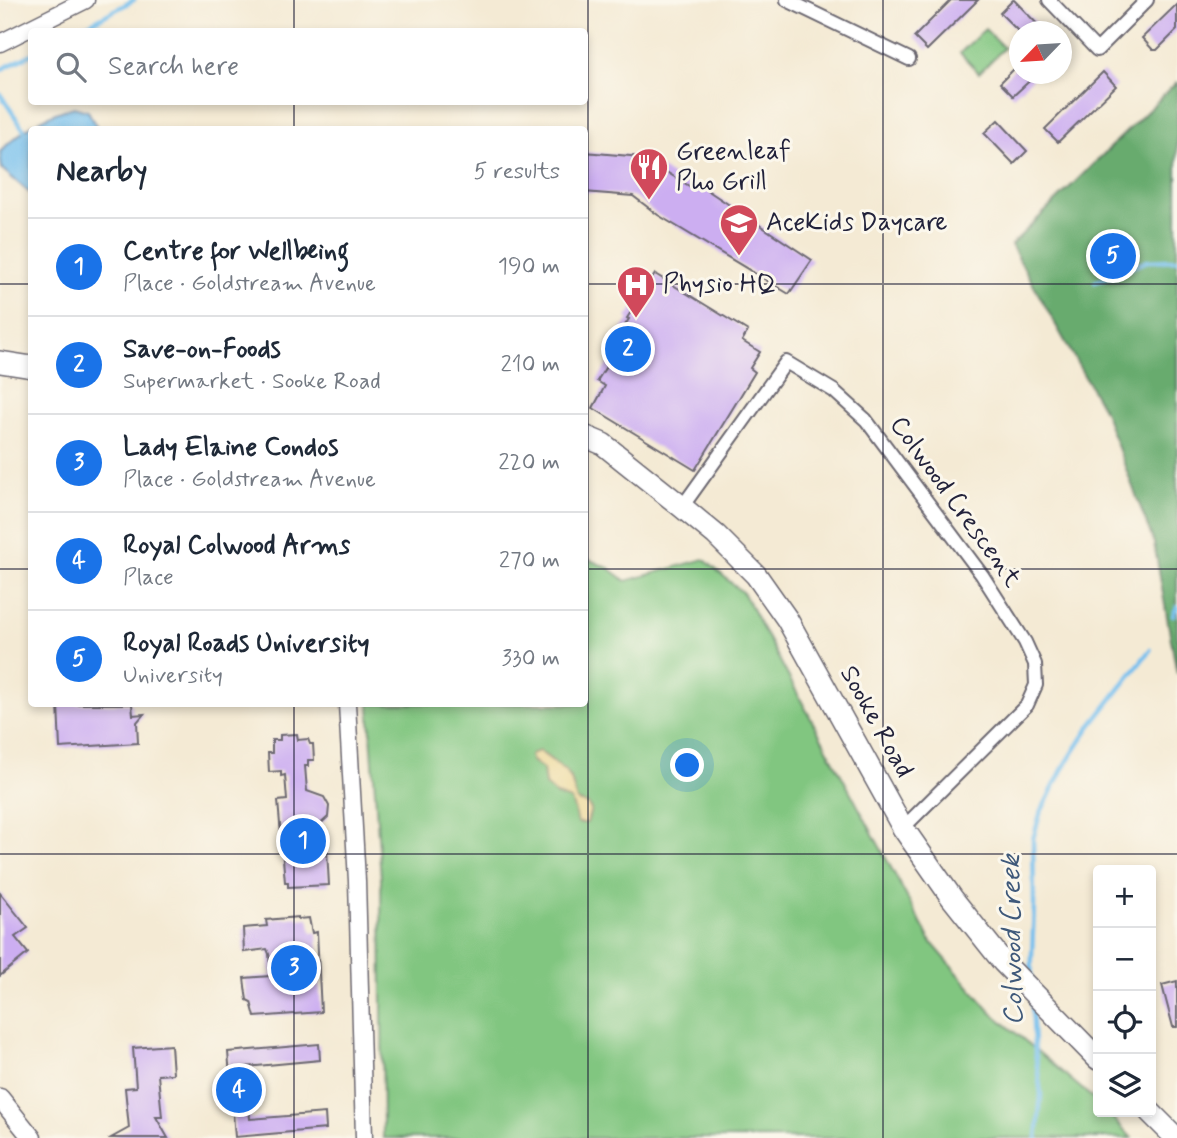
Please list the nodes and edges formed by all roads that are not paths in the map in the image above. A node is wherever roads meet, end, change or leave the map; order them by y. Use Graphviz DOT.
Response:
graph roads {
  1 [pos="86,0"];
  2 [pos="787,0"];
  3 [pos="1049,0"];
  4 [pos="1147,0"];
  5 [pos="67,6"];
  6 [pos="0,43"];
  7 [pos="909,59"];
  8 [pos="0,362"];
  9 [pos="28,366"];
  10 [pos="588,438"];
  11 [pos="682,507"];
  12 [pos="347,707"];
  13 [pos="903,828"];
  14 [pos="1093,1054"];
  15 [pos="0,1098"];
  16 [pos="1155,1117"];
  17 [pos="1172,1135"];
  18 [pos="32,1138"];
  19 [pos="364,1138"];
  1 -- 5 [label="street"];
  2 -- 7 [label="street"];
  3 -- 4 [label="street"];
  5 -- 6 [label="street"];
  8 -- 9 [label="main road"];
  10 -- 11 [label="main road, Sooke Road"];
  11 -- 13 [label="main road, Sooke Road"];
  11 -- 13 [label="street, Colwood Crescent"];
  12 -- 19 [label="street"];
  13 -- 14 [label="main road, Sooke Road"];
  15 -- 18 [label="main road"];
  16 -- 17 [label="main road"];
}
